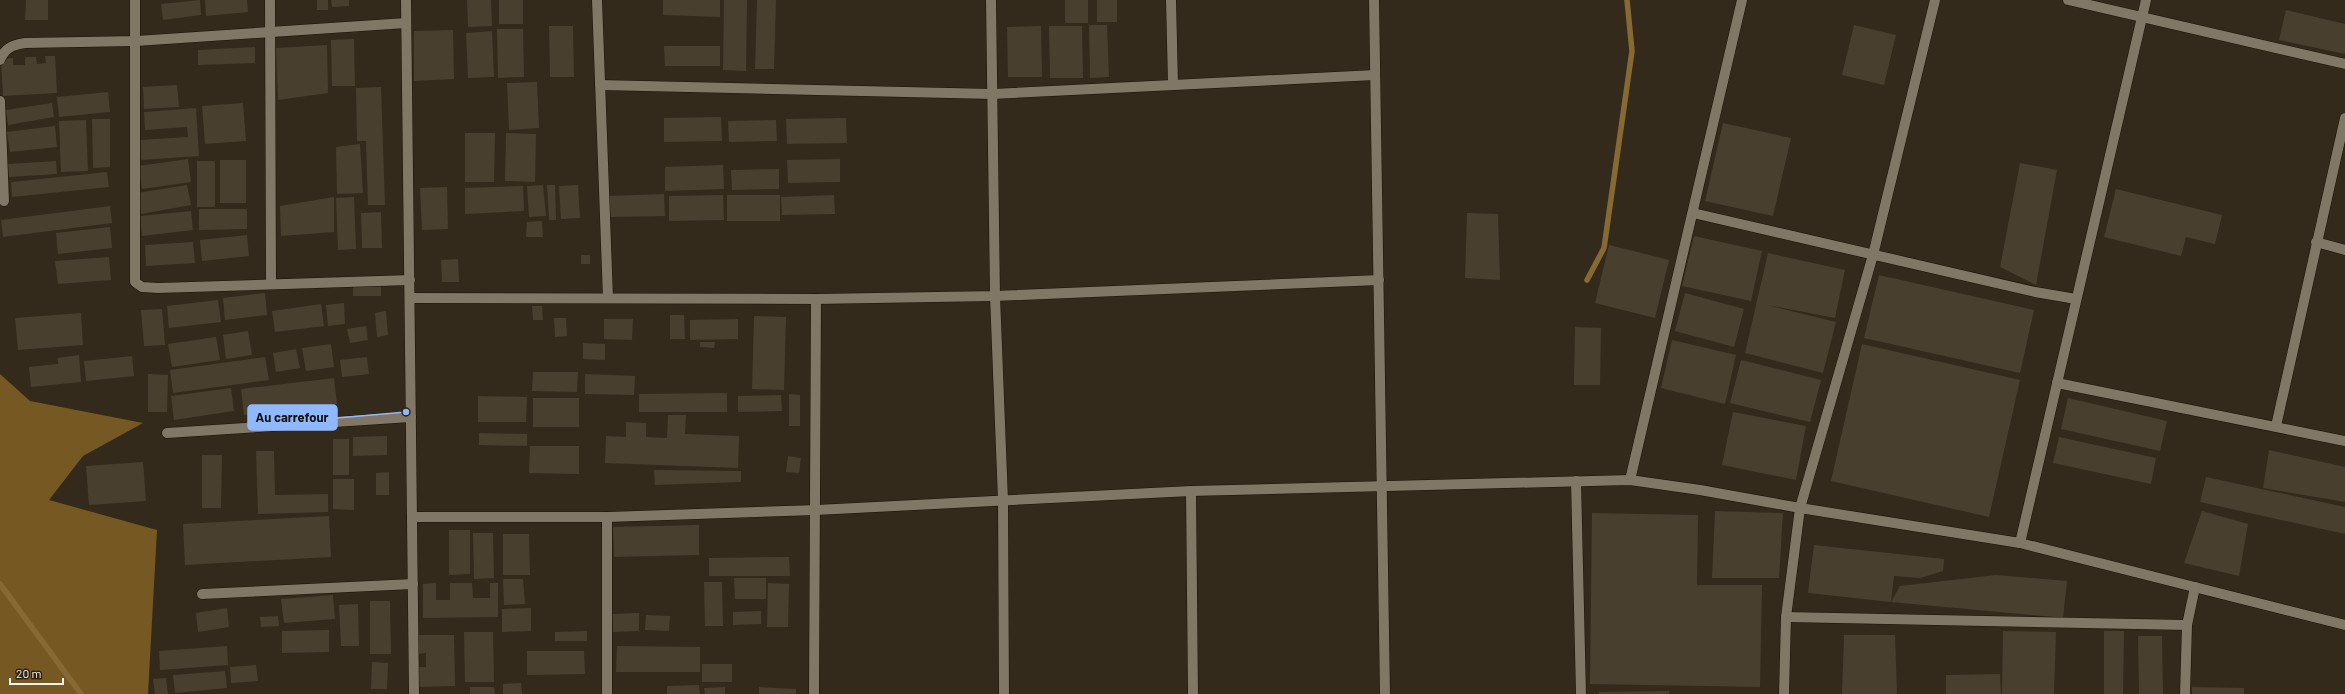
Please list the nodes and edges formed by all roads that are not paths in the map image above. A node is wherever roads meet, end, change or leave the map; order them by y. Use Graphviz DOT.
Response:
graph roads {
  1 [pos="135,0"];
  2 [pos="270,0"];
  3 [pos="406,0"];
  4 [pos="597,0"];
  5 [pos="991,0"];
  6 [pos="1171,0"];
  7 [pos="1374,0"];
  8 [pos="1742,0"];
  9 [pos="1935,0"];
  10 [pos="2068,0"];
  11 [pos="2146,0"];
  12 [pos="2142,16"];
  13 [pos="406,23"];
  14 [pos="270,33"];
  15 [pos="136,41"];
  16 [pos="0,60"];
  17 [pos="2345,64"];
  18 [pos="1375,75"];
  19 [pos="600,84"];
  20 [pos="1173,84"];
  21 [pos="993,94"];
  22 [pos="0,100"];
  23 [pos="2345,118"];
  24 [pos="4,202"];
  25 [pos="1693,213"];
  26 [pos="2316,242"];
  27 [pos="2345,250"];
  28 [pos="1873,255"];
  29 [pos="410,280"];
  30 [pos="1379,280"];
  31 [pos="271,283"];
  32 [pos="995,296"];
  33 [pos="410,298"];
  34 [pos="608,298"];
  35 [pos="816,299"];
  36 [pos="2076,299"];
  37 [pos="2057,383"];
  38 [pos="411,417"];
  39 [pos="2276,426"];
  40 [pos="167,432"];
  41 [pos="2345,441"];
  42 [pos="1630,480"];
  43 [pos="1576,481"];
  44 [pos="1382,486"];
  45 [pos="1191,491"];
  46 [pos="1003,500"];
  47 [pos="1800,508"];
  48 [pos="816,510"];
  49 [pos="412,517"];
  50 [pos="607,517"];
  51 [pos="2020,543"];
  52 [pos="413,584"];
  53 [pos="2195,587"];
  54 [pos="202,594"];
  55 [pos="1786,617"];
  56 [pos="2187,625"];
  57 [pos="2345,625"];
  58 [pos="414,694"];
  59 [pos="607,694"];
  60 [pos="814,694"];
  61 [pos="1004,694"];
  62 [pos="1193,694"];
  63 [pos="1385,694"];
  64 [pos="1581,694"];
  65 [pos="1784,694"];
  66 [pos="2185,694"];
  1 -- 15 [label="street"];
  2 -- 14 [label="street"];
  3 -- 13 [label="street"];
  4 -- 19 [label="street"];
  5 -- 21 [label="street"];
  6 -- 20 [label="street"];
  7 -- 18 [label="street"];
  8 -- 25 [label="street"];
  9 -- 28 [label="street"];
  10 -- 12 [label="street"];
  11 -- 12 [label="street"];
  12 -- 17 [label="street"];
  12 -- 36 [label="street"];
  13 -- 14 [label="street"];
  13 -- 29 [label="street"];
  14 -- 15 [label="street"];
  14 -- 31 [label="street"];
  15 -- 16 [label="street"];
  15 -- 31 [label="street"];
  18 -- 20 [label="street"];
  18 -- 30 [label="street"];
  19 -- 21 [label="street"];
  19 -- 34 [label="street"];
  20 -- 21 [label="street"];
  21 -- 32 [label="street"];
  22 -- 24 [label="street"];
  23 -- 26 [label="street"];
  25 -- 28 [label="street"];
  25 -- 42 [label="street"];
  26 -- 27 [label="street"];
  26 -- 39 [label="street"];
  28 -- 36 [label="street"];
  28 -- 47 [label="street"];
  29 -- 31 [label="street"];
  29 -- 33 [label="street"];
  30 -- 32 [label="street"];
  30 -- 44 [label="street"];
  32 -- 35 [label="street"];
  32 -- 46 [label="street"];
  33 -- 34 [label="street"];
  33 -- 38 [label="street"];
  34 -- 35 [label="street"];
  35 -- 48 [label="street"];
  36 -- 37 [label="street"];
  37 -- 39 [label="street"];
  37 -- 51 [label="street"];
  38 -- 40 [label="street"];
  38 -- 49 [label="street"];
  39 -- 41 [label="street"];
  42 -- 43 [label="street"];
  42 -- 47 [label="street"];
  43 -- 44 [label="street"];
  43 -- 64 [label="street"];
  44 -- 45 [label="street"];
  44 -- 63 [label="street"];
  45 -- 46 [label="street"];
  45 -- 62 [label="street"];
  46 -- 48 [label="street"];
  46 -- 61 [label="street"];
  47 -- 51 [label="street"];
  47 -- 55 [label="street"];
  48 -- 50 [label="street"];
  48 -- 60 [label="street"];
  49 -- 50 [label="street"];
  49 -- 52 [label="street"];
  50 -- 59 [label="street"];
  51 -- 53 [label="street"];
  52 -- 54 [label="street"];
  52 -- 58 [label="street"];
  53 -- 56 [label="street"];
  53 -- 57 [label="street"];
  55 -- 56 [label="street"];
  55 -- 65 [label="street"];
  56 -- 66 [label="street"];
}
